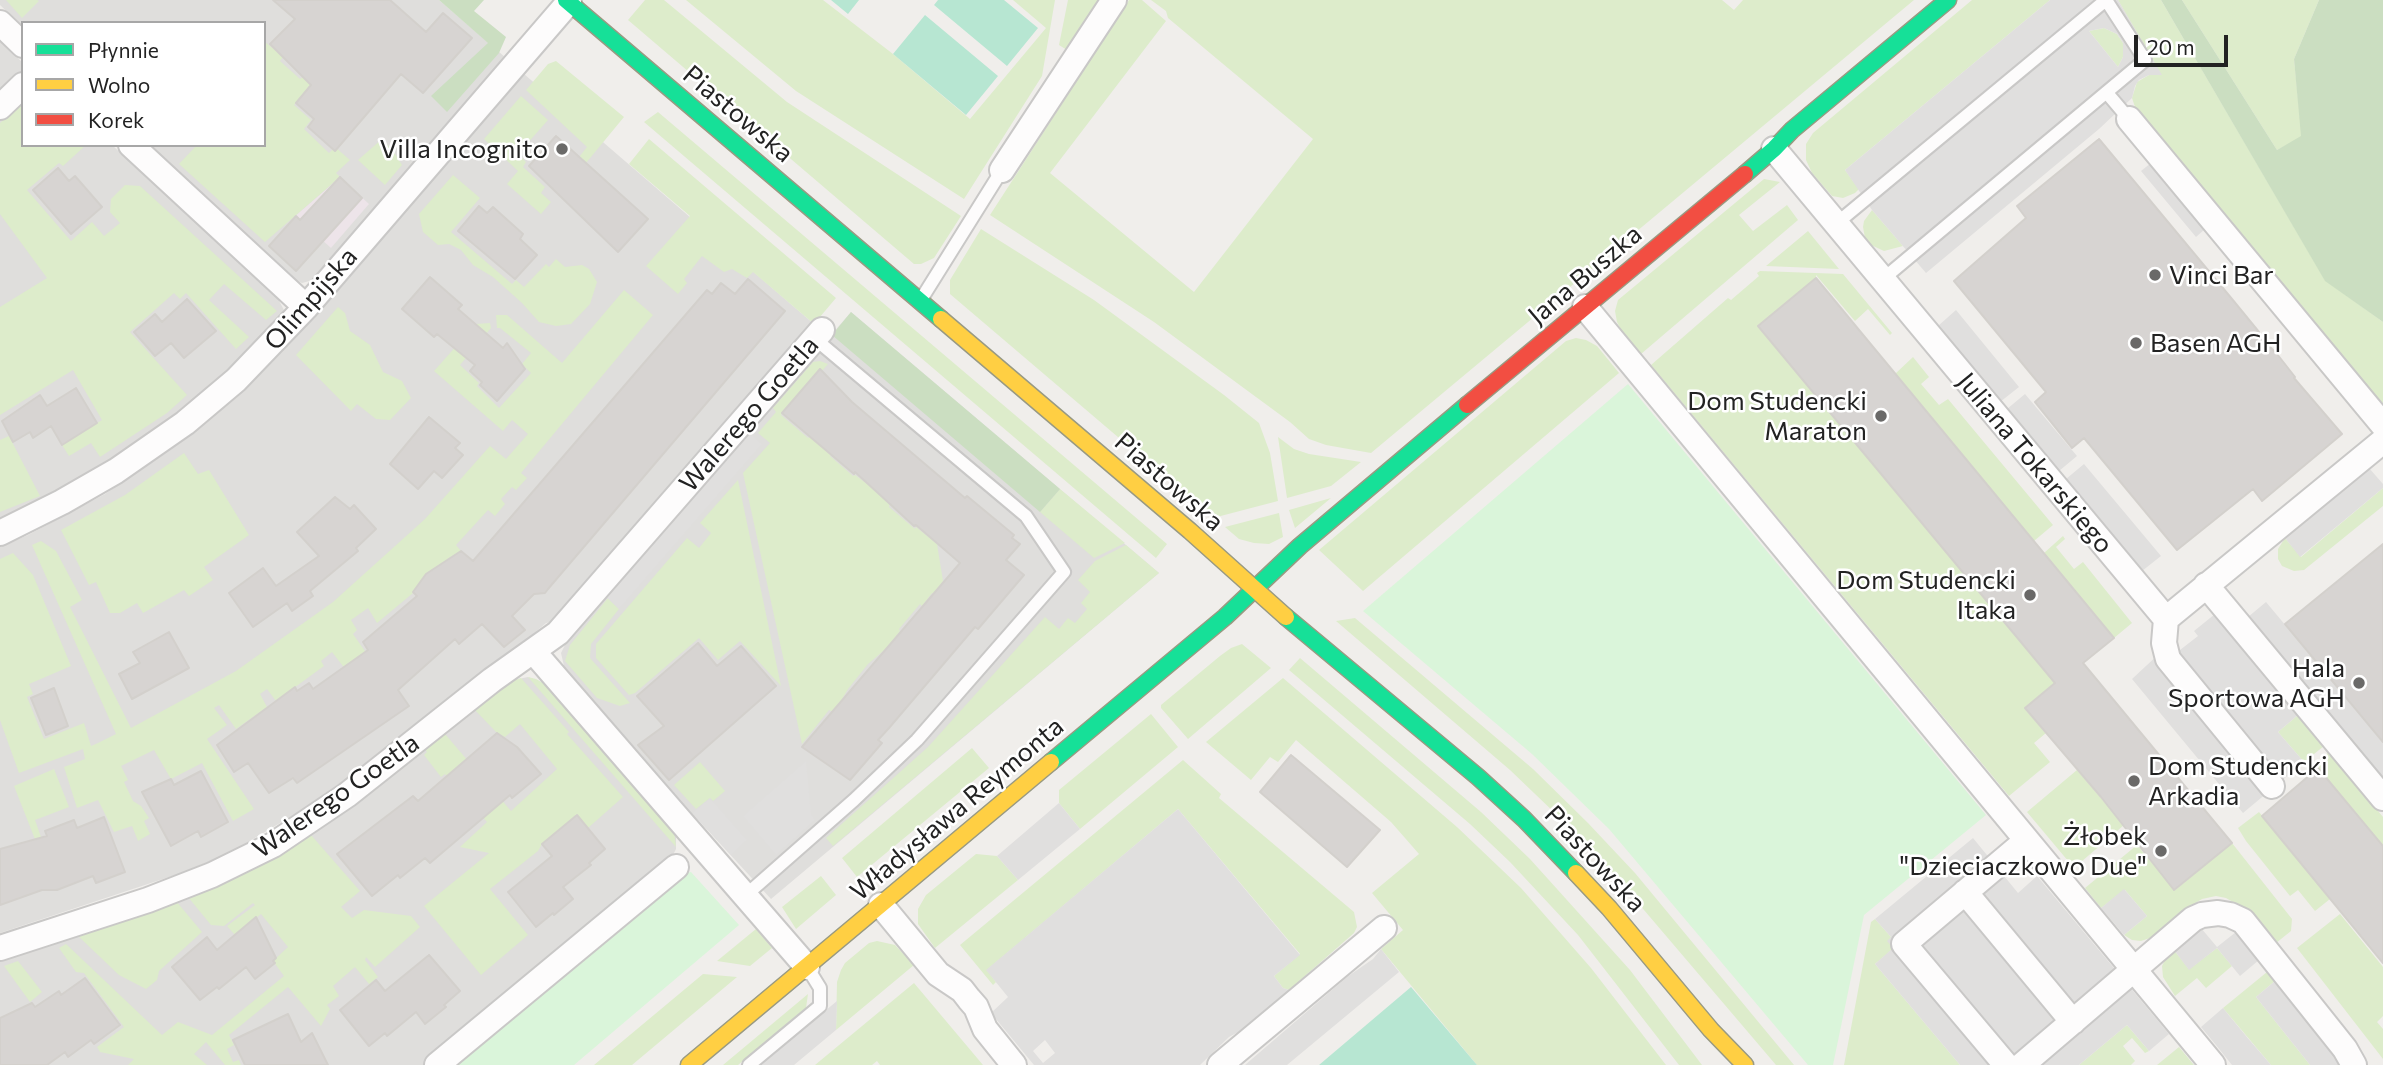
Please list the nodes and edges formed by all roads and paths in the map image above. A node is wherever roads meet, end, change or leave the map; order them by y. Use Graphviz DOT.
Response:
graph roads {
  1 [pos="1114,0"];
  2 [pos="1948,0"];
  3 [pos="2106,0"];
  4 [pos="568,1"];
  5 [pos="0,23"];
  6 [pos="21,43"];
  7 [pos="21,87"];
  8 [pos="2107,93"];
  9 [pos="0,107"];
  10 [pos="2129,119"];
  11 [pos="133,147"];
  12 [pos="1774,149"];
  13 [pos="1002,170"];
  14 [pos="1837,223"];
  15 [pos="1883,279"];
  16 [pos="920,301"];
  17 [pos="306,307"];
  18 [pos="1585,307"];
  19 [pos="818,334"];
  20 [pos="2383,425"];
  21 [pos="2383,440"];
  22 [pos="0,533"];
  23 [pos="2206,585"];
  24 [pos="1254,590"];
  25 [pos="2166,619"];
  26 [pos="533,651"];
  27 [pos="2272,786"];
  28 [pos="2383,798"];
  29 [pos="2026,841"];
  30 [pos="676,867"];
  31 [pos="1965,892"];
  32 [pos="746,895"];
  33 [pos="881,905"];
  34 [pos="1384,928"];
  35 [pos="0,948"];
  36 [pos="807,967"];
  37 [pos="2134,969"];
  38 [pos="2073,1022"];
  39 [pos="1711,1030"];
  40 [pos="437,1065"];
  41 [pos="689,1065"];
  42 [pos="749,1065"];
  43 [pos="1014,1065"];
  44 [pos="1220,1065"];
  45 [pos="1731,1065"];
  46 [pos="1745,1065"];
  47 [pos="2006,1065"];
  48 [pos="2022,1065"];
  49 [pos="2213,1065"];
  50 [pos="2354,1065"];
  1 -- 13 [label="street"];
  2 -- 12 [label="street, Jana Buszka"];
  3 -- 8 [label="lane"];
  3 -- 14 [label="lane"];
  4 -- 16 [label="street, Piastowska"];
  4 -- 17 [label="street, Olimpijska"];
  5 -- 6 [label="street"];
  7 -- 9 [label="street"];
  8 -- 10 [label="lane"];
  8 -- 15 [label="lane"];
  10 -- 20 [label="street"];
  11 -- 17 [label="street"];
  12 -- 14 [label="street, Juliana Tokarskiego"];
  12 -- 18 [label="street, Jana Buszka"];
  13 -- 16 [label="lane"];
  14 -- 15 [label="street, Juliana Tokarskiego"];
  15 -- 25 [label="street, Juliana Tokarskiego"];
  16 -- 24 [label="street, Piastowska"];
  17 -- 22 [label="street, Olimpijska"];
  18 -- 24 [label="street, Jana Buszka"];
  18 -- 29 [label="street"];
  19 -- 26 [label="street, Walerego Goetla"];
  19 -- 32 [label="lane"];
  21 -- 23 [label="street"];
  23 -- 25 [label="street"];
  23 -- 28 [label="street"];
  24 -- 33 [label="street, Władysława Reymonta"];
  24 -- 39 [label="street, Piastowska"];
  25 -- 27 [label="street"];
  26 -- 32 [label="street"];
  26 -- 35 [label="street, Walerego Goetla"];
  29 -- 31 [label="street"];
  29 -- 37 [label="street"];
  30 -- 40 [label="street"];
  31 -- 38 [label="street"];
  31 -- 47 [label="street"];
  32 -- 36 [label="street"];
  33 -- 36 [label="street, Władysława Reymonta"];
  33 -- 43 [label="street"];
  34 -- 44 [label="street"];
  36 -- 41 [label="street, Władysława Reymonta"];
  36 -- 42 [label="lane"];
  37 -- 38 [label="street"];
  37 -- 49 [label="street"];
  37 -- 50 [label="street"];
  38 -- 48 [label="street"];
  39 -- 45 [label="street, Piastowska"];
  39 -- 46 [label="street, Piastowska"];
}
